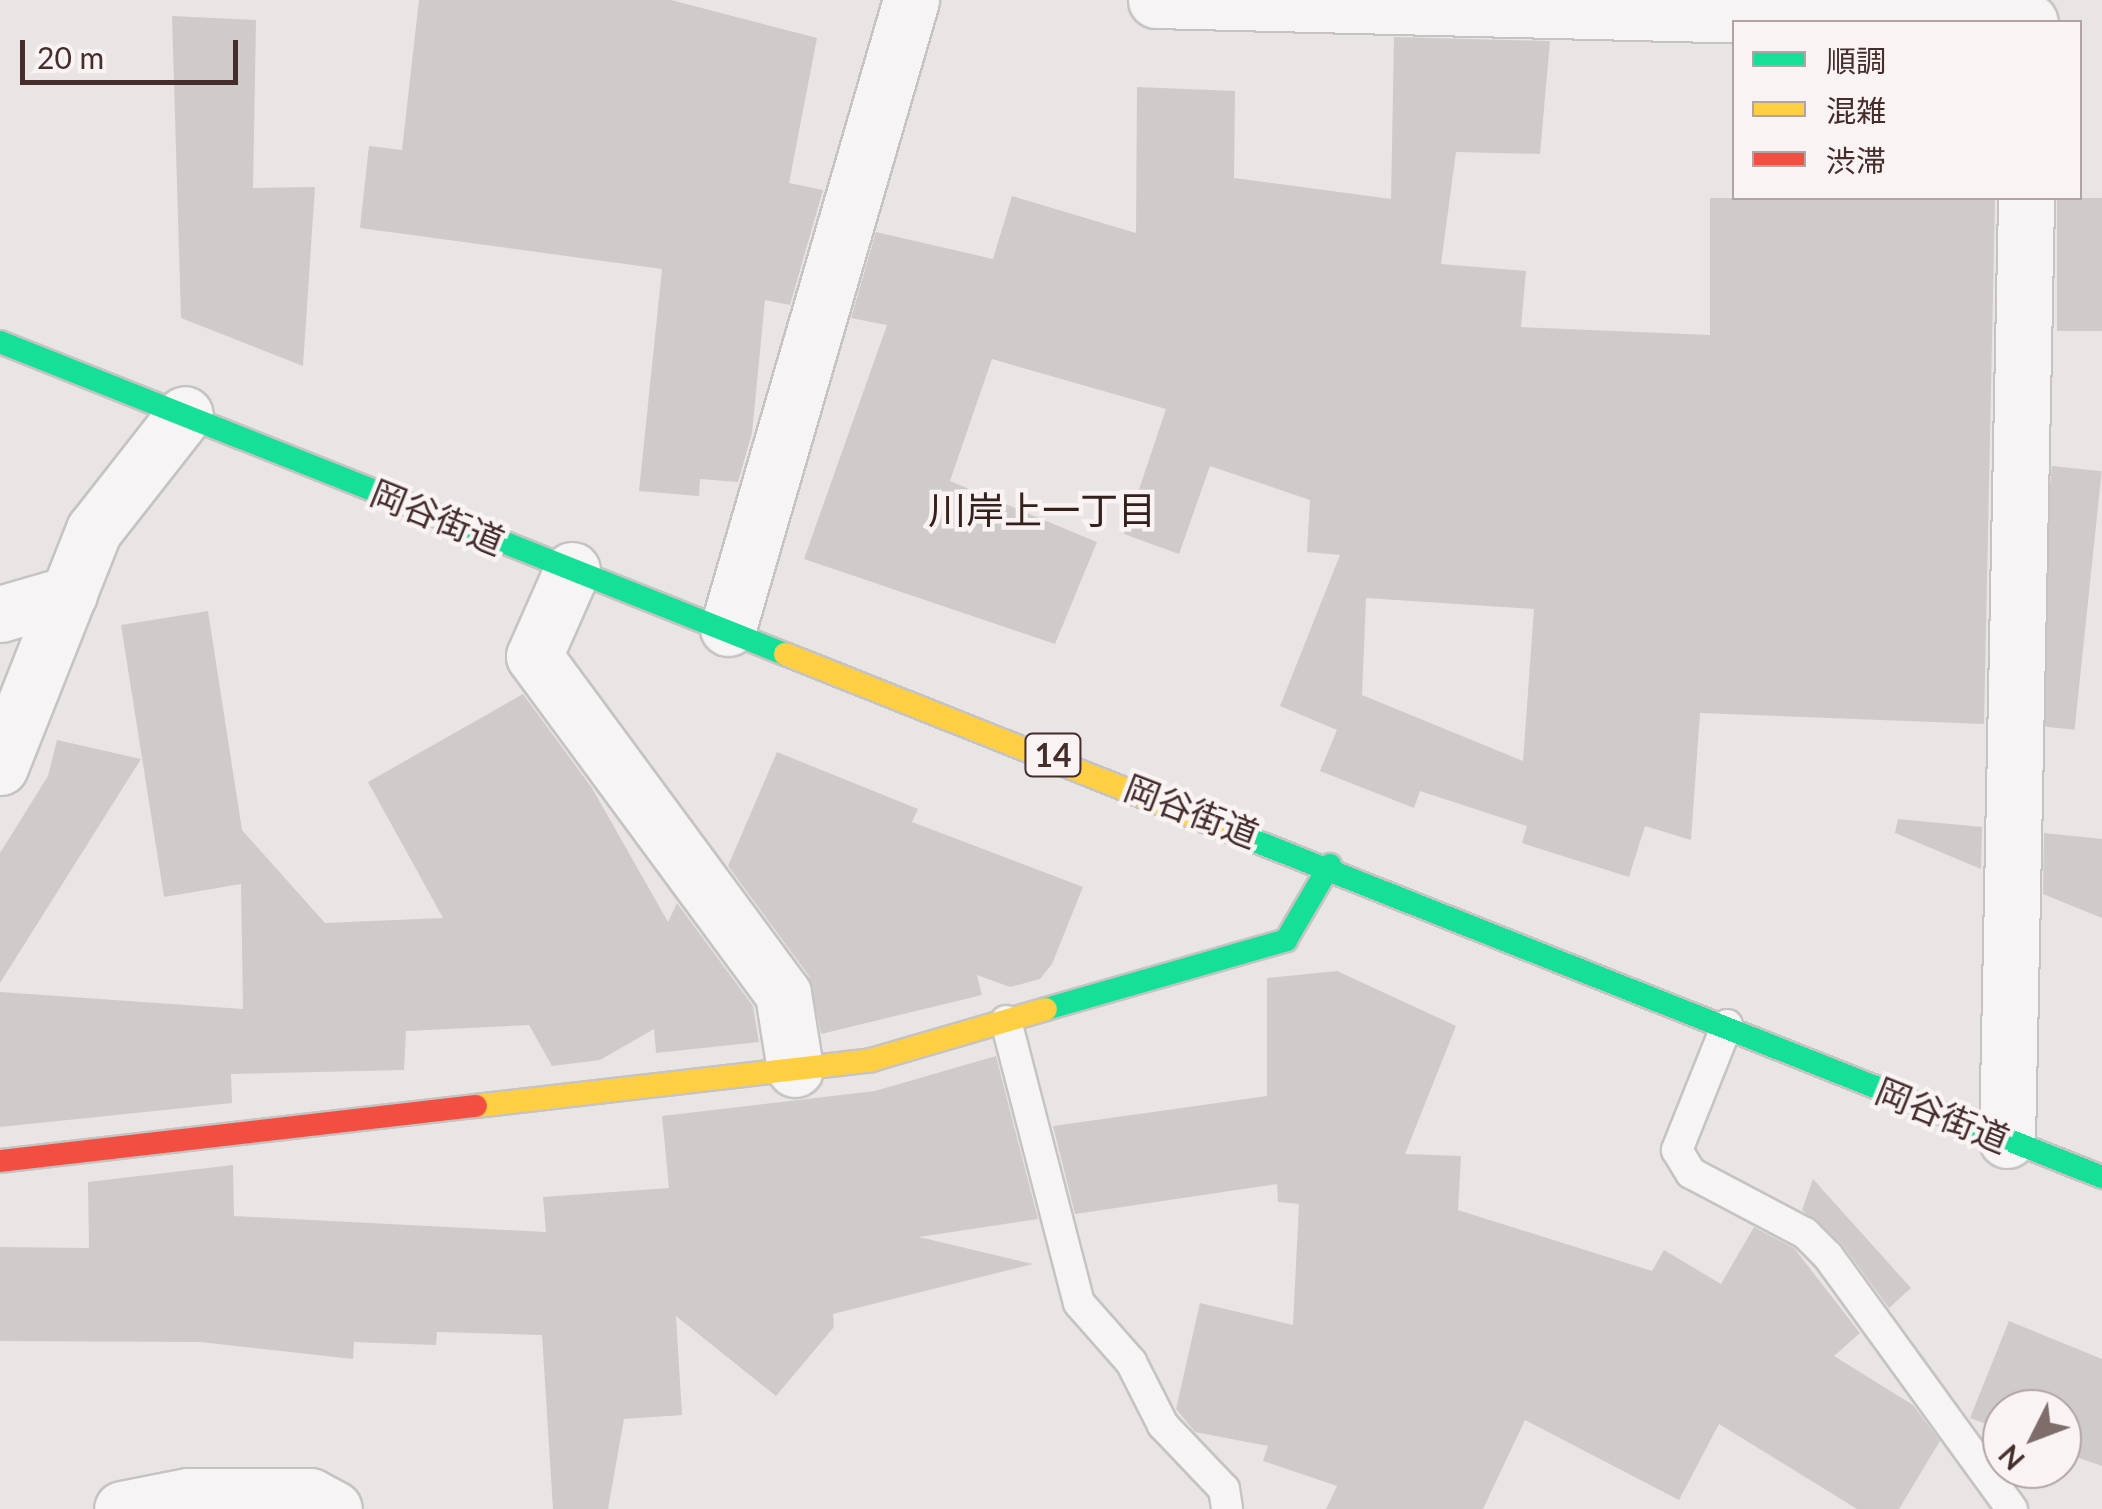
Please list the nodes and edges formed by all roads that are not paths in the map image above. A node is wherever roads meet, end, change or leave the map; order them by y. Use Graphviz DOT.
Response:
graph roads {
  1 [pos="910,0"];
  2 [pos="1156,0"];
  3 [pos="1951,20"];
  4 [pos="2026,200"];
  5 [pos="0,342"];
  6 [pos="185,414"];
  7 [pos="572,570"];
  8 [pos="69,594"];
  9 [pos="0,614"];
  10 [pos="728,628"];
  11 [pos="0,767"];
  12 [pos="1330,864"];
  13 [pos="1006,1021"];
  14 [pos="1726,1025"];
  15 [pos="795,1069"];
  16 [pos="2007,1140"];
  17 [pos="0,1161"];
  18 [pos="2102,1178"];
  19 [pos="122,1509"];
  20 [pos="334,1509"];
  21 [pos="1227,1509"];
  22 [pos="2012,1509"];
  1 -- 10 [label="street"];
  2 -- 3 [label="street"];
  4 -- 16 [label="street"];
  5 -- 6 [label="main road, 岡谷街道 / 14"];
  6 -- 7 [label="main road, 岡谷街道 / 14"];
  6 -- 8 [label="street"];
  7 -- 10 [label="main road, 岡谷街道 / 14"];
  7 -- 15 [label="street"];
  8 -- 9 [label="street"];
  8 -- 11 [label="street"];
  10 -- 12 [label="main road, 岡谷街道 / 14"];
  12 -- 13 [label="main road"];
  12 -- 14 [label="main road, 岡谷街道 / 14"];
  13 -- 15 [label="main road"];
  13 -- 21 [label="lane"];
  14 -- 16 [label="main road, 岡谷街道 / 14"];
  14 -- 22 [label="lane"];
  15 -- 17 [label="main road"];
  16 -- 18 [label="main road, 岡谷街道 / 14"];
  19 -- 20 [label="street"];
}
